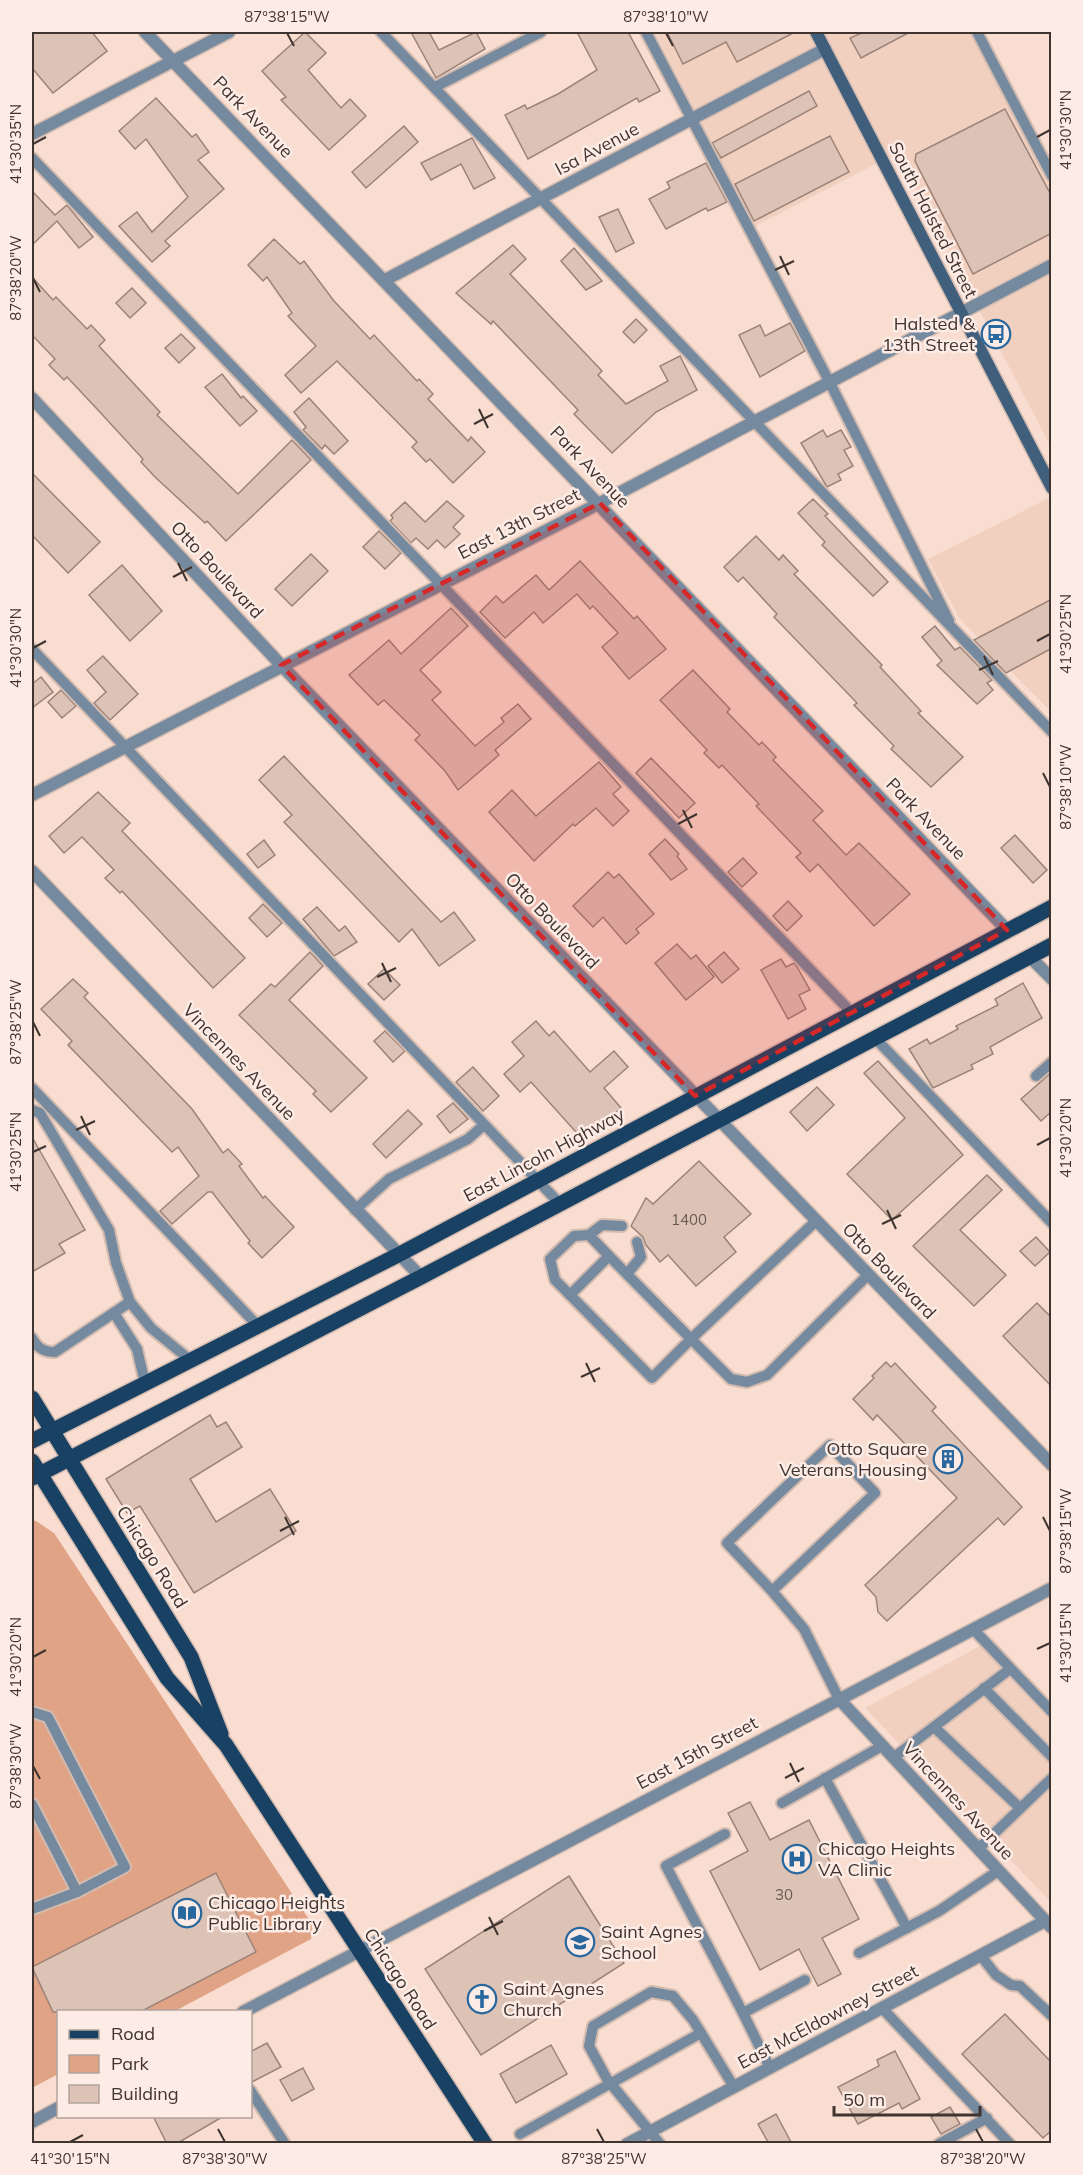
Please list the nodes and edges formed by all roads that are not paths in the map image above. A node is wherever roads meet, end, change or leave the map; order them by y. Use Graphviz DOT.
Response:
graph roads {
  1 [pos="145,32"];
  2 [pos="229,32"];
  3 [pos="381,32"];
  4 [pos="541,32"];
  5 [pos="646,32"];
  6 [pos="816,32"];
  7 [pos="977,32"];
  8 [pos="825,49"];
  9 [pos="173,61"];
  10 [pos="435,87"];
  11 [pos="691,120"];
  12 [pos="32,134"];
  13 [pos="32,158"];
  14 [pos="1052,176"];
  15 [pos="542,198"];
  16 [pos="1052,264"];
  17 [pos="385,280"];
  18 [pos="960,311"];
  19 [pos="829,381"];
  20 [pos="32,398"];
  21 [pos="753,422"];
  22 [pos="1052,488"];
  23 [pos="600,503"];
  24 [pos="441,584"];
  25 [pos="954,633"];
  26 [pos="32,649"];
  27 [pos="281,665"];
  28 [pos="1052,732"];
  29 [pos="124,747"];
  30 [pos="32,795"];
  31 [pos="32,871"];
  32 [pos="1052,907"];
  33 [pos="1007,930"];
  34 [pos="1052,945"];
  35 [pos="1029,956"];
  36 [pos="1052,979"];
  37 [pos="852,1013"];
  38 [pos="875,1038"];
  39 [pos="1052,1062"];
  40 [pos="1036,1076"];
  41 [pos="32,1088"];
  42 [pos="695,1096"];
  43 [pos="32,1110"];
  44 [pos="719,1121"];
  45 [pos="484,1125"];
  46 [pos="537,1180"];
  47 [pos="560,1204"];
  48 [pos="355,1210"];
  49 [pos="816,1221"];
  50 [pos="1052,1224"];
  51 [pos="622,1226"];
  52 [pos="589,1235"];
  53 [pos="637,1242"];
  54 [pos="398,1254"];
  55 [pos="609,1256"];
  56 [pos="627,1274"];
  57 [pos="868,1275"];
  58 [pos="421,1277"];
  59 [pos="570,1295"];
  60 [pos="130,1302"];
  61 [pos="114,1313"];
  62 [pos="258,1326"];
  63 [pos="32,1338"];
  64 [pos="691,1339"];
  65 [pos="190,1360"];
  66 [pos="146,1383"];
  67 [pos="32,1398"];
  68 [pos="51,1431"];
  69 [pos="32,1441"];
  70 [pos="69,1460"];
  71 [pos="1052,1465"];
  72 [pos="34,1471"];
  73 [pos="1052,1588"];
  74 [pos="772,1592"];
  75 [pos="973,1629"];
  76 [pos="1010,1668"];
  77 [pos="984,1688"];
  78 [pos="839,1699"];
  79 [pos="32,1712"];
  80 [pos="1052,1712"];
  81 [pos="934,1727"];
  82 [pos="226,1745"];
  83 [pos="882,1746"];
  84 [pos="1052,1757"];
  85 [pos="893,1758"];
  86 [pos="825,1778"];
  87 [pos="1052,1778"];
  88 [pos="782,1803"];
  89 [pos="32,1804"];
  90 [pos="1020,1808"];
  91 [pos="725,1834"];
  92 [pos="978,1849"];
  93 [pos="998,1870"];
  94 [pos="78,1892"];
  95 [pos="32,1909"];
  96 [pos="1048,1925"];
  97 [pos="907,1928"];
  98 [pos="359,1951"];
  99 [pos="859,1953"];
  100 [pos="981,1956"];
  101 [pos="805,1980"];
  102 [pos="882,2008"];
  103 [pos="247,2010"];
  104 [pos="743,2013"];
  105 [pos="1052,2016"];
  106 [pos="700,2032"];
  107 [pos="770,2068"];
  108 [pos="609,2081"];
  109 [pos="734,2087"];
  110 [pos="252,2093"];
  111 [pos="57,2109"];
  112 [pos="987,2118"];
  113 [pos="32,2122"];
  114 [pos="652,2130"];
  115 [pos="520,2134"];
  116 [pos="285,2144"];
  117 [pos="485,2144"];
  118 [pos="627,2144"];
  119 [pos="660,2144"];
  120 [pos="939,2144"];
  121 [pos="1010,2144"];
  1 -- 9 [label="street, Park Avenue"];
  2 -- 9 [label="street"];
  3 -- 10 [label="lane"];
  4 -- 10 [label="lane"];
  5 -- 11 [label="lane"];
  6 -- 8 [label="street, South Halsted Street"];
  7 -- 14 [label="lane"];
  8 -- 11 [label="street, Isa Avenue"];
  8 -- 18 [label="street, South Halsted Street"];
  9 -- 12 [label="street"];
  9 -- 17 [label="street, Park Avenue"];
  10 -- 15 [label="lane"];
  11 -- 15 [label="street, Isa Avenue"];
  11 -- 19 [label="lane"];
  13 -- 24 [label="lane"];
  15 -- 17 [label="street, Isa Avenue"];
  15 -- 21 [label="lane"];
  16 -- 18 [label="street, East 13th Street"];
  17 -- 23 [label="street, Park Avenue"];
  18 -- 19 [label="street, East 13th Street"];
  18 -- 22 [label="street, South Halsted Street"];
  19 -- 21 [label="street, East 13th Street"];
  19 -- 25 [label="lane"];
  20 -- 27 [label="street, Otto Boulevard"];
  21 -- 23 [label="street, East 13th Street"];
  21 -- 25 [label="lane"];
  23 -- 24 [label="street, East 13th Street"];
  23 -- 33 [label="street, Park Avenue"];
  24 -- 27 [label="street, East 13th Street"];
  24 -- 37 [label="lane"];
  25 -- 28 [label="lane"];
  26 -- 29 [label="lane"];
  27 -- 29 [label="street, East 13th Street"];
  27 -- 42 [label="street, Otto Boulevard"];
  29 -- 30 [label="street, East 13th Street"];
  29 -- 45 [label="lane"];
  31 -- 48 [label="street, Vincennes Avenue"];
  32 -- 33 [label="main road, East Lincoln Highway"];
  33 -- 37 [label="main road, East Lincoln Highway"];
  34 -- 35 [label="main road"];
  35 -- 36 [label="street"];
  35 -- 38 [label="main road"];
  37 -- 42 [label="main road, East Lincoln Highway"];
  38 -- 44 [label="main road"];
  38 -- 50 [label="lane"];
  39 -- 40 [label="lane"];
  41 -- 62 [label="lane"];
  42 -- 44 [label="street, Otto Boulevard"];
  42 -- 46 [label="main road, East Lincoln Highway"];
  43 -- 60 [label="lane"];
  44 -- 47 [label="main road"];
  44 -- 49 [label="street, Otto Boulevard"];
  45 -- 46 [label="lane"];
  45 -- 48 [label="lane"];
  46 -- 47 [label="lane"];
  46 -- 54 [label="main road, East Lincoln Highway"];
  47 -- 58 [label="main road"];
  48 -- 54 [label="street, Vincennes Avenue"];
  49 -- 57 [label="street, Otto Boulevard"];
  49 -- 64 [label="lane"];
  51 -- 52 [label="lane"];
  52 -- 55 [label="lane"];
  52 -- 59 [label="lane"];
  53 -- 56 [label="lane"];
  54 -- 58 [label="street, Vincennes Avenue"];
  54 -- 62 [label="main road, East Lincoln Highway"];
  55 -- 56 [label="lane"];
  55 -- 59 [label="lane"];
  56 -- 64 [label="lane"];
  57 -- 64 [label="lane"];
  57 -- 71 [label="street, Otto Boulevard"];
  58 -- 70 [label="main road"];
  59 -- 64 [label="lane"];
  60 -- 61 [label="lane"];
  60 -- 65 [label="lane"];
  61 -- 63 [label="lane"];
  61 -- 66 [label="lane"];
  62 -- 65 [label="main road, East Lincoln Highway"];
  65 -- 66 [label="main road, East Lincoln Highway"];
  66 -- 68 [label="main road, East Lincoln Highway"];
  67 -- 68 [label="main road, Chicago Road"];
  68 -- 69 [label="main road, East Lincoln Highway"];
  68 -- 70 [label="main road, Chicago Road"];
  70 -- 72 [label="main road"];
  70 -- 82 [label="main road, Chicago Road"];
  72 -- 82 [label="main road, Chicago Road"];
  73 -- 75 [label="street, East 15th Street"];
  74 -- 74 [label="lane"];
  74 -- 78 [label="lane"];
  75 -- 76 [label="lane"];
  75 -- 78 [label="street, East 15th Street"];
  76 -- 77 [label="lane"];
  76 -- 80 [label="lane"];
  77 -- 81 [label="lane"];
  77 -- 84 [label="lane"];
  78 -- 83 [label="street, Vincennes Avenue"];
  78 -- 98 [label="street, East 15th Street"];
  79 -- 94 [label="lane"];
  81 -- 85 [label="lane"];
  81 -- 90 [label="lane"];
  82 -- 98 [label="main road, Chicago Road"];
  83 -- 85 [label="street, Vincennes Avenue"];
  83 -- 86 [label="lane"];
  85 -- 92 [label="street, Vincennes Avenue"];
  86 -- 88 [label="lane"];
  86 -- 97 [label="lane"];
  87 -- 90 [label="lane"];
  89 -- 94 [label="lane"];
  90 -- 92 [label="lane"];
  91 -- 104 [label="lane"];
  92 -- 93 [label="street, Vincennes Avenue"];
  93 -- 96 [label="street, Vincennes Avenue"];
  93 -- 97 [label="lane"];
  94 -- 95 [label="lane"];
  96 -- 100 [label="street, East McEldowney Street"];
  97 -- 99 [label="lane"];
  98 -- 103 [label="street, East 15th Street"];
  98 -- 117 [label="main road, Chicago Road"];
  100 -- 102 [label="street, East McEldowney Street"];
  100 -- 105 [label="lane"];
  101 -- 104 [label="lane"];
  102 -- 107 [label="street, East McEldowney Street"];
  102 -- 112 [label="lane"];
  104 -- 107 [label="lane"];
  106 -- 108 [label="lane"];
  106 -- 108 [label="lane"];
  106 -- 109 [label="lane"];
  107 -- 109 [label="street, East McEldowney Street"];
  108 -- 114 [label="lane"];
  108 -- 115 [label="lane"];
  109 -- 114 [label="street, East McEldowney Street"];
  110 -- 116 [label="lane"];
  111 -- 113 [label="street"];
  112 -- 120 [label="lane"];
  112 -- 121 [label="lane"];
  114 -- 118 [label="street, East McEldowney Street"];
  114 -- 119 [label="lane"];
}
